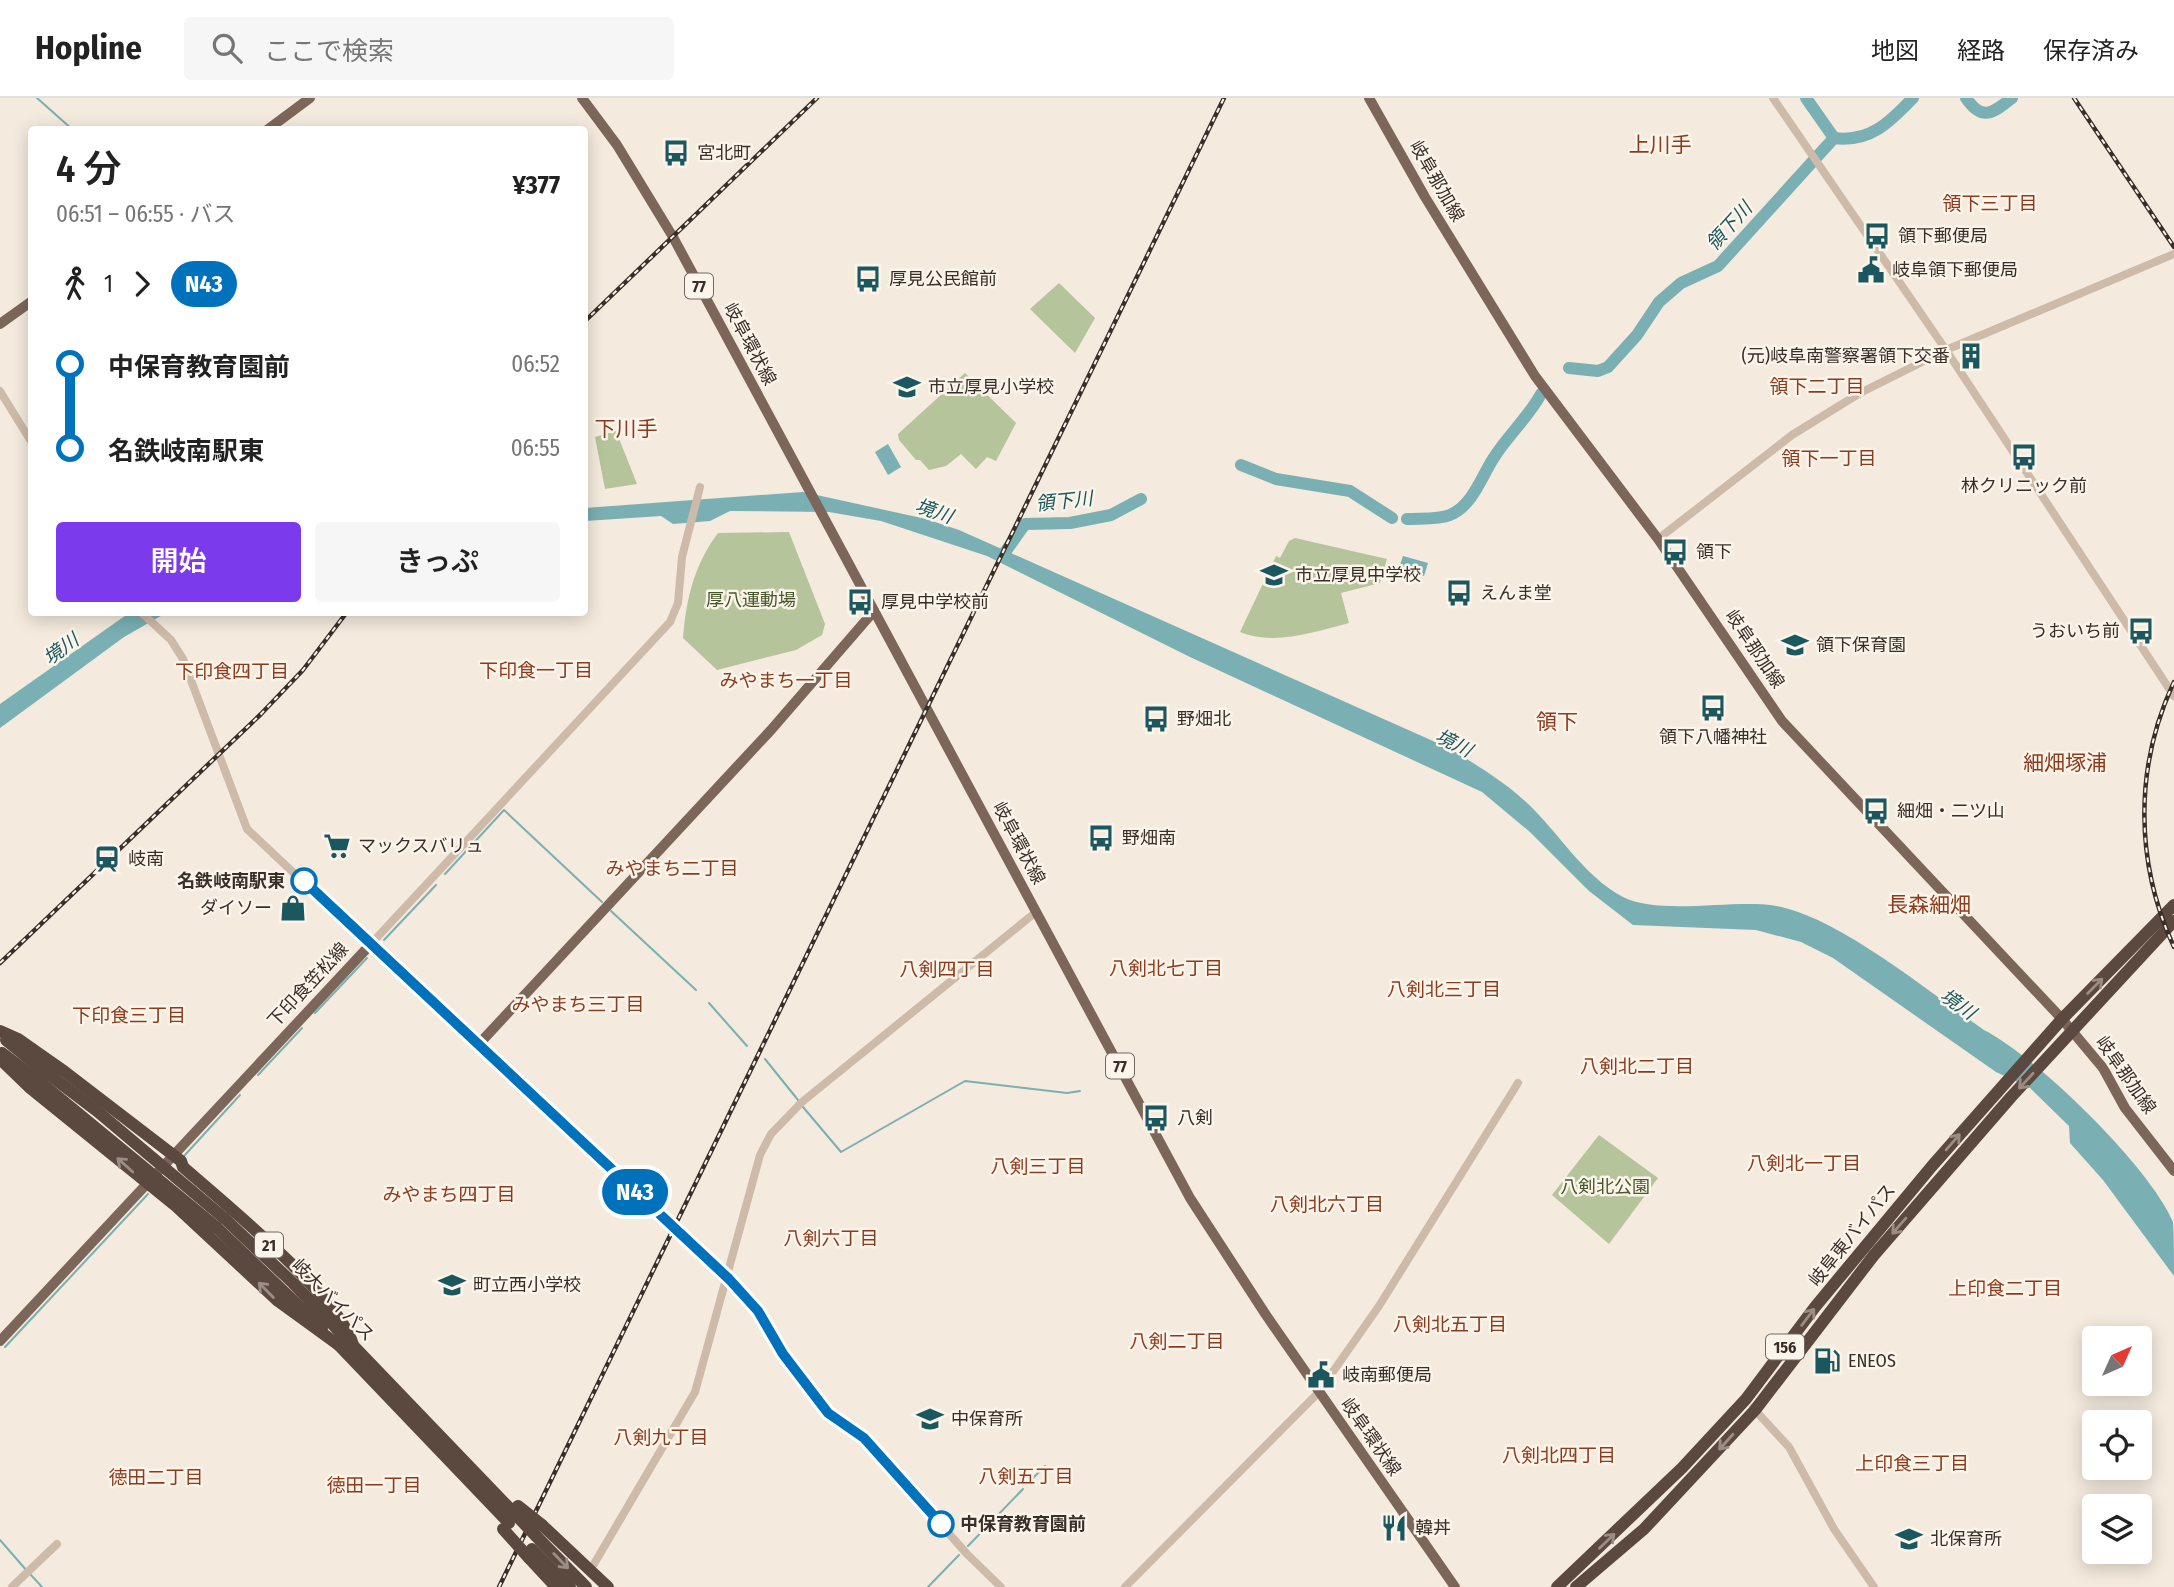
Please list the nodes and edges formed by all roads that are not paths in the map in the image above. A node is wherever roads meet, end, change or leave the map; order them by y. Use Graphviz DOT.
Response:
graph roads {
  1 [pos="310,98"];
  2 [pos="582,98"];
  3 [pos="1369,98"];
  4 [pos="1773,98"];
  5 [pos="272,126"];
  6 [pos="2174,254"];
  7 [pos="28,304"];
  8 [pos="0,324"];
  9 [pos="1947,350"];
  10 [pos="0,391"];
  11 [pos="28,436"];
  12 [pos="699,491"];
  13 [pos="1658,539"];
  14 [pos="874,611"];
  15 [pos="145,616"];
  16 [pos="2174,696"];
  17 [pos="2174,905"];
  18 [pos="1036,912"];
  19 [pos="2174,921"];
  20 [pos="370,944"];
  21 [pos="2062,1019"];
  22 [pos="2073,1031"];
  23 [pos="0,1033"];
  24 [pos="478,1045"];
  25 [pos="0,1051"];
  26 [pos="0,1059"];
  27 [pos="39,1074"];
  28 [pos="1518,1083"];
  29 [pos="173,1154"];
  30 [pos="2174,1171"];
  31 [pos="146,1184"];
  32 [pos="220,1222"];
  33 [pos="729,1279"];
  34 [pos="0,1341"];
  35 [pos="776,1341"];
  36 [pos="353,1345"];
  37 [pos="340,1346"];
  38 [pos="1318,1393"];
  39 [pos="1746,1399"];
  40 [pos="402,1403"];
  41 [pos="1755,1410"];
  42 [pos="511,1518"];
  43 [pos="535,1542"];
  44 [pos="57,1544"];
  45 [pos="594,1564"];
  46 [pos="12,1587"];
  47 [pos="556,1587"];
  48 [pos="570,1587"];
  49 [pos="586,1587"];
  50 [pos="608,1587"];
  51 [pos="1001,1587"];
  52 [pos="1125,1587"];
  53 [pos="1455,1587"];
  54 [pos="1557,1587"];
  55 [pos="1576,1587"];
  56 [pos="1874,1587"];
  1 -- 5 [label="main road"];
  2 -- 14 [label="main road, 岐阜環状線 / 77"];
  3 -- 13 [label="main road, 岐阜那加線"];
  4 -- 9 [label="street"];
  6 -- 9 [label="street"];
  7 -- 8 [label="main road"];
  9 -- 13 [label="street"];
  9 -- 16 [label="street"];
  10 -- 11 [label="street"];
  12 -- 20 [label="street"];
  13 -- 21 [label="main road, 岐阜那加線"];
  14 -- 18 [label="main road, 岐阜環状線 / 77"];
  14 -- 24 [label="main road"];
  15 -- 20 [label="street"];
  21 -- 17 [label="highway, 岐阜東バイパス / 156, one-way"];
  18 -- 33 [label="street"];
  18 -- 38 [label="main road, 岐阜環状線 / 77"];
  19 -- 22 [label="highway, 岐阜東バイパス / 156"];
  20 -- 24 [label="main road, 下印食笠松線"];
  20 -- 29 [label="main road, 下印食笠松線"];
  21 -- 22 [label="main road, 岐阜那加線"];
  39 -- 21 [label="highway, 岐阜東バイパス / 156, one-way"];
  22 -- 30 [label="main road, 岐阜那加線"];
  22 -- 41 [label="highway, 岐阜東バイパス / 156, one-way"];
  23 -- 27 [label="highway, 岐大バイパス / 21"];
  24 -- 33 [label="street"];
  25 -- 27 [label="highway, 岐大バイパス / 21"];
  26 -- 27 [label="highway, 21"];
  27 -- 29 [label="highway, 21"];
  31 -- 27 [label="highway, 21, one-way"];
  27 -- 32 [label="highway, 岐大バイパス / 21, bridge"];
  28 -- 38 [label="street"];
  29 -- 31 [label="main road, 下印食笠松線"];
  29 -- 36 [label="highway, 21"];
  31 -- 34 [label="main road, 下印食笠松線"];
  37 -- 31 [label="highway, 21, one-way"];
  32 -- 36 [label="highway, 岐大バイパス / 21"];
  32 -- 37 [label="highway, 岐大バイパス / 21"];
  33 -- 45 [label="street"];
  35 -- 51 [label="street"];
  36 -- 40 [label="highway, 岐大バイパス / 21"];
  37 -- 40 [label="highway, 岐大バイパス / 21"];
  38 -- 52 [label="street"];
  38 -- 53 [label="main road, 岐阜環状線 / 77"];
  39 -- 41 [label="street"];
  54 -- 39 [label="highway, 岐阜東バイパス / 156, one-way"];
  40 -- 42 [label="highway, 岐大バイパス / 21"];
  40 -- 42 [label="highway, 21"];
  41 -- 55 [label="highway, 岐阜東バイパス / 156, one-way"];
  41 -- 56 [label="street"];
  42 -- 43 [label="highway, 岐大バイパス / 21"];
  42 -- 43 [label="highway, 21, bridge"];
  43 -- 47 [label="highway, 21"];
  43 -- 48 [label="highway, 岐大バイパス / 21"];
  43 -- 49 [label="highway, 岐大バイパス / 21, one-way"];
  43 -- 50 [label="highway, 21"];
  44 -- 46 [label="street"];
}
